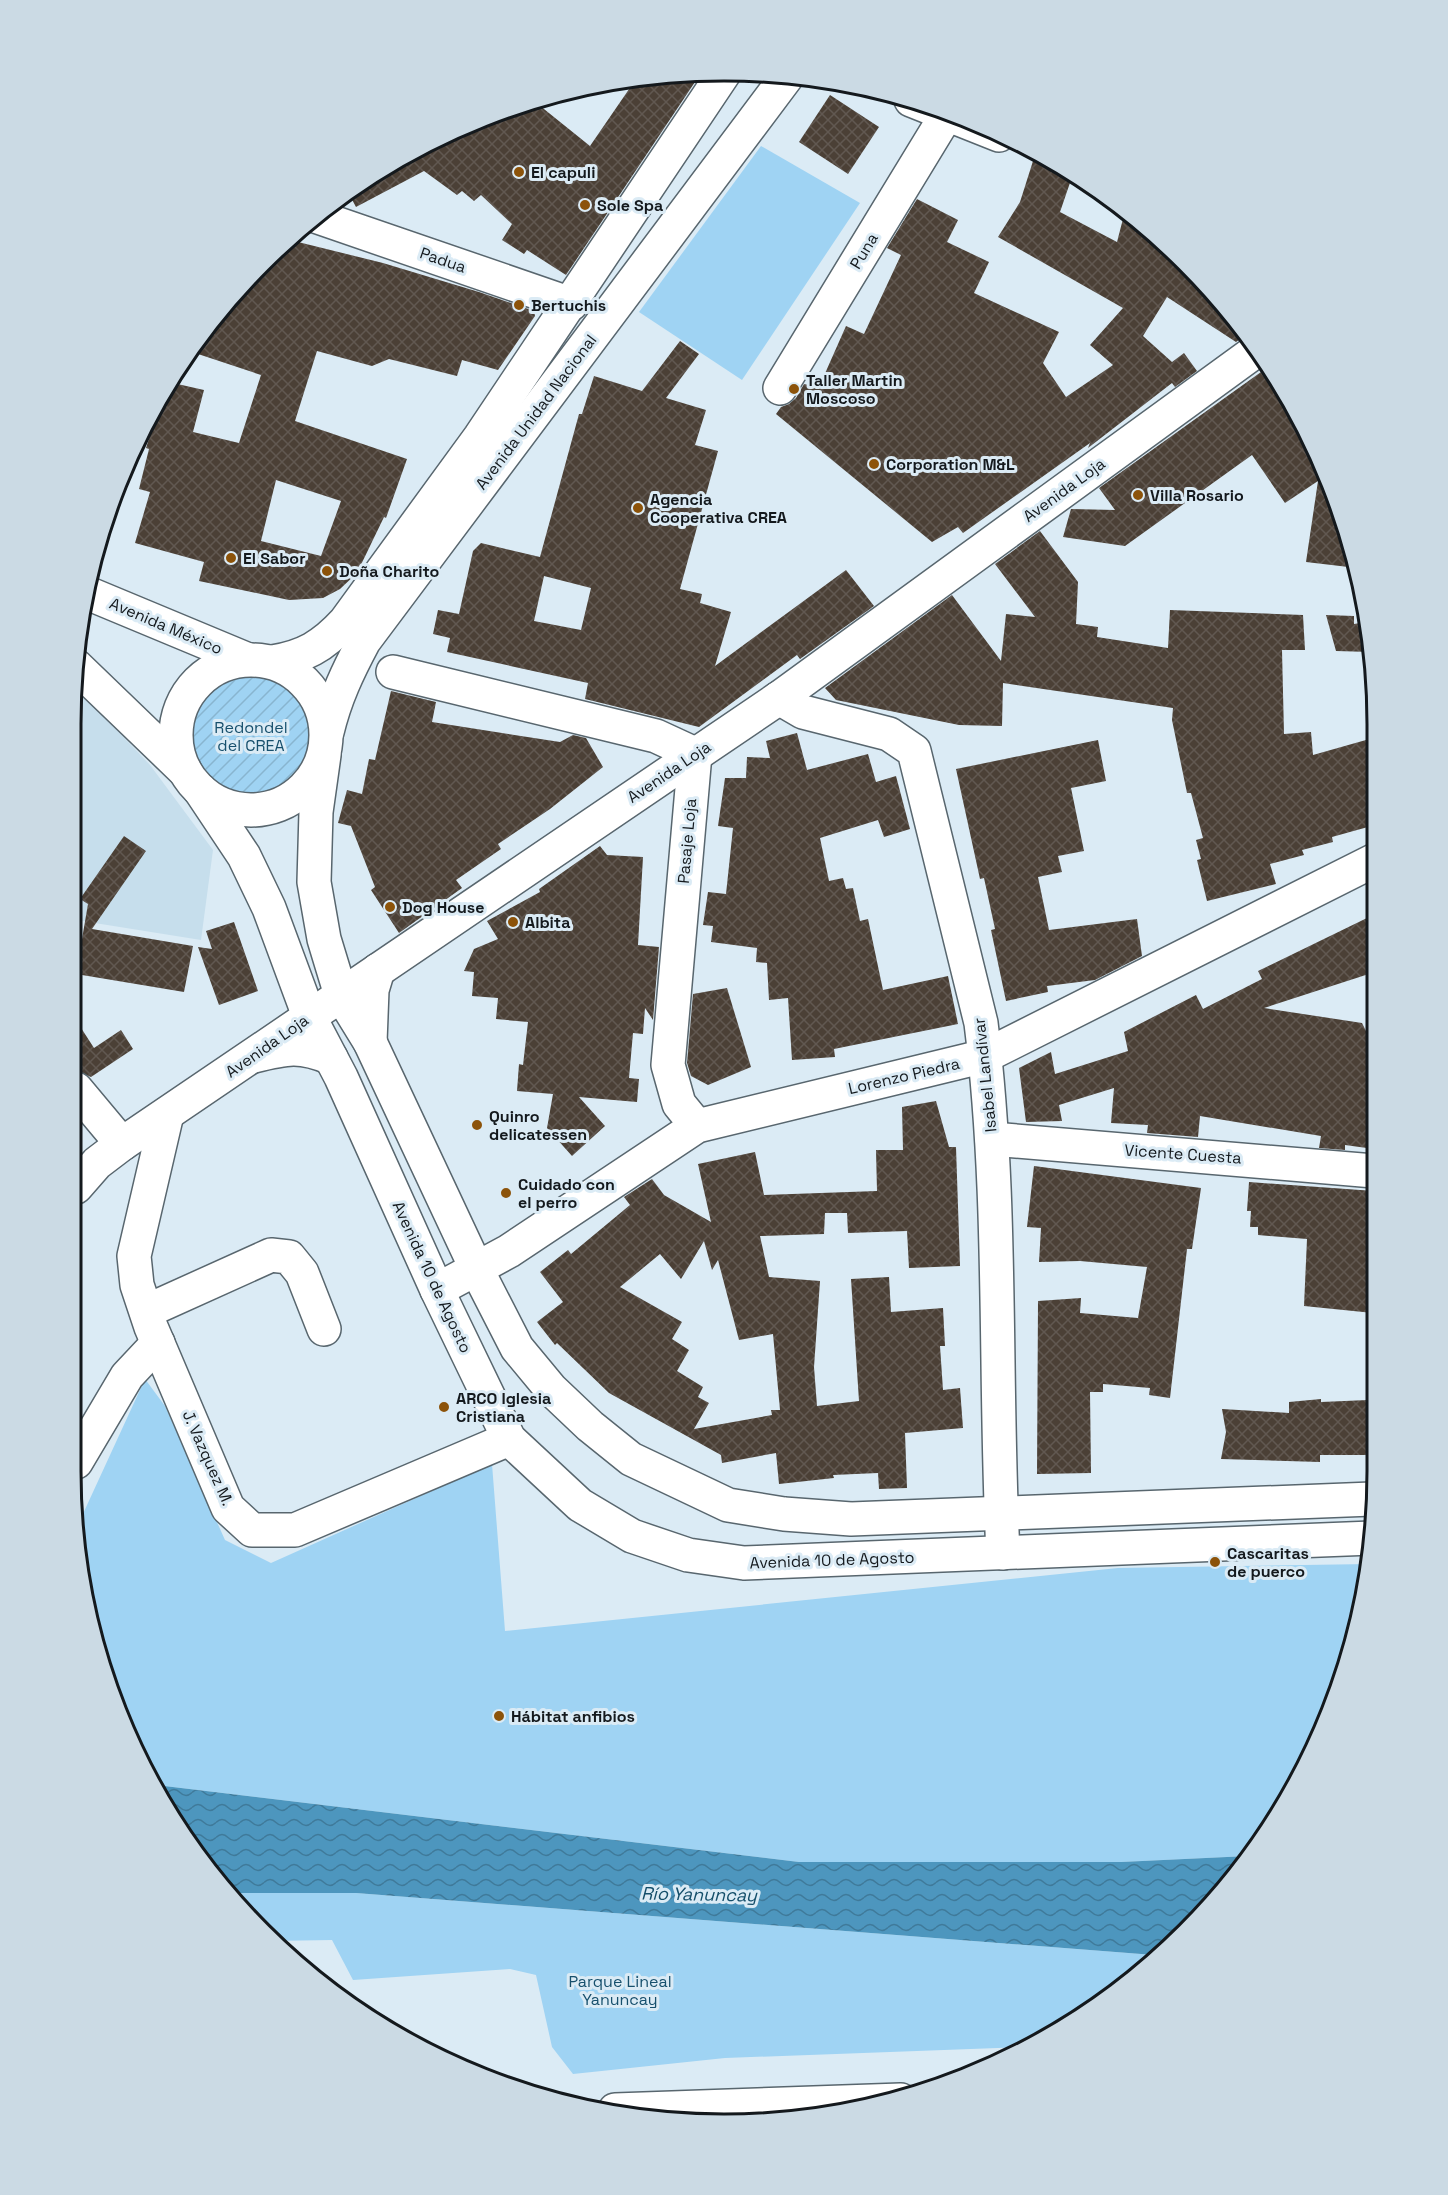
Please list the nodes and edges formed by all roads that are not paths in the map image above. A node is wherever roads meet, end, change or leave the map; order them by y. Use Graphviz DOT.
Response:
graph roads {
  1 [pos="719,81"];
  2 [pos="781,84"];
  3 [pos="943,120"];
  4 [pos="326,220"];
  5 [pos="571,304"];
  6 [pos="1250,355"];
  7 [pos="780,388"];
  8 [pos="487,452"];
  9 [pos="94,594"];
  10 [pos="259,661"];
  11 [pos="393,672"];
  12 [pos="83,673"];
  13 [pos="779,698"];
  14 [pos="326,743"];
  15 [pos="694,754"];
  16 [pos="192,781"];
  17 [pos="1367,864"];
  18 [pos="378,970"];
  19 [pos="341,995"];
  20 [pos="309,1016"];
  21 [pos="370,1042"];
  22 [pos="254,1056"];
  23 [pos="985,1056"];
  24 [pos="332,1058"];
  25 [pos="81,1095"];
  26 [pos="166,1114"];
  27 [pos="697,1126"];
  28 [pos="992,1139"];
  29 [pos="122,1144"];
  30 [pos="1367,1170"];
  31 [pos="81,1181"];
  32 [pos="477,1270"];
  33 [pos="437,1290"];
  34 [pos="147,1311"];
  35 [pos="324,1329"];
  36 [pos="158,1343"];
  37 [pos="509,1439"];
  38 [pos="81,1454"];
  39 [pos="1366,1500"];
  40 [pos="1001,1513"];
  41 [pos="1363,1538"];
  42 [pos="1003,1553"];
  43 [pos="815,2107"];
  44 [pos="703,2114"];
  1 -- 5 [label="street, Avenida Unidad Nacional"];
  2 -- 8 [label="street, Avenida Unidad Nacional"];
  3 -- 7 [label="street, Puna"];
  4 -- 5 [label="street, Padua"];
  5 -- 8 [label="street, Avenida Unidad Nacional"];
  6 -- 13 [label="street, Avenida Loja"];
  8 -- 10 [label="street, Avenida Unidad Nacional"];
  8 -- 14 [label="street, Avenida Unidad Nacional"];
  9 -- 10 [label="street, Avenida México"];
  10 -- 14 [label="street"];
  10 -- 16 [label="street"];
  11 -- 15 [label="street"];
  12 -- 16 [label="street"];
  13 -- 15 [label="street, Avenida Loja"];
  13 -- 23 [label="street, Isabel Landívar"];
  14 -- 16 [label="street"];
  14 -- 19 [label="street"];
  15 -- 18 [label="street, Avenida Loja"];
  15 -- 27 [label="street, Pasaje Loja"];
  16 -- 20 [label="street, Avenida 10 de Agosto"];
  17 -- 23 [label="street, Lorenzo Piedra"];
  18 -- 19 [label="street, Avenida Loja"];
  18 -- 21 [label="street"];
  19 -- 20 [label="street, Avenida Loja"];
  19 -- 21 [label="street"];
  20 -- 22 [label="street, Avenida Loja"];
  20 -- 24 [label="street, Avenida 10 de Agosto"];
  21 -- 32 [label="street"];
  22 -- 24 [label="street"];
  22 -- 26 [label="street, Avenida Loja"];
  23 -- 27 [label="street, Lorenzo Piedra"];
  23 -- 28 [label="street, Isabel Landívar"];
  24 -- 33 [label="street, Avenida 10 de Agosto"];
  25 -- 29 [label="street"];
  26 -- 29 [label="street, Avenida Loja"];
  26 -- 34 [label="street, J. Vazquez M."];
  27 -- 32 [label="street, Lorenzo Piedra"];
  28 -- 30 [label="street, Vicente Cuesta"];
  28 -- 40 [label="street, Isabel Landívar"];
  29 -- 31 [label="street, Avenida Loja"];
  32 -- 33 [label="street, Lorenzo Piedra"];
  32 -- 40 [label="street"];
  33 -- 37 [label="street, Avenida 10 de Agosto"];
  34 -- 35 [label="street"];
  34 -- 36 [label="street, J. Vazquez M."];
  36 -- 37 [label="street, J. Vazquez M."];
  36 -- 38 [label="street"];
  37 -- 42 [label="street, Avenida 10 de Agosto"];
  39 -- 40 [label="street"];
  40 -- 42 [label="street, Isabel Landívar"];
  41 -- 42 [label="street, Avenida 10 de Agosto"];
  43 -- 44 [label="street"];
}
